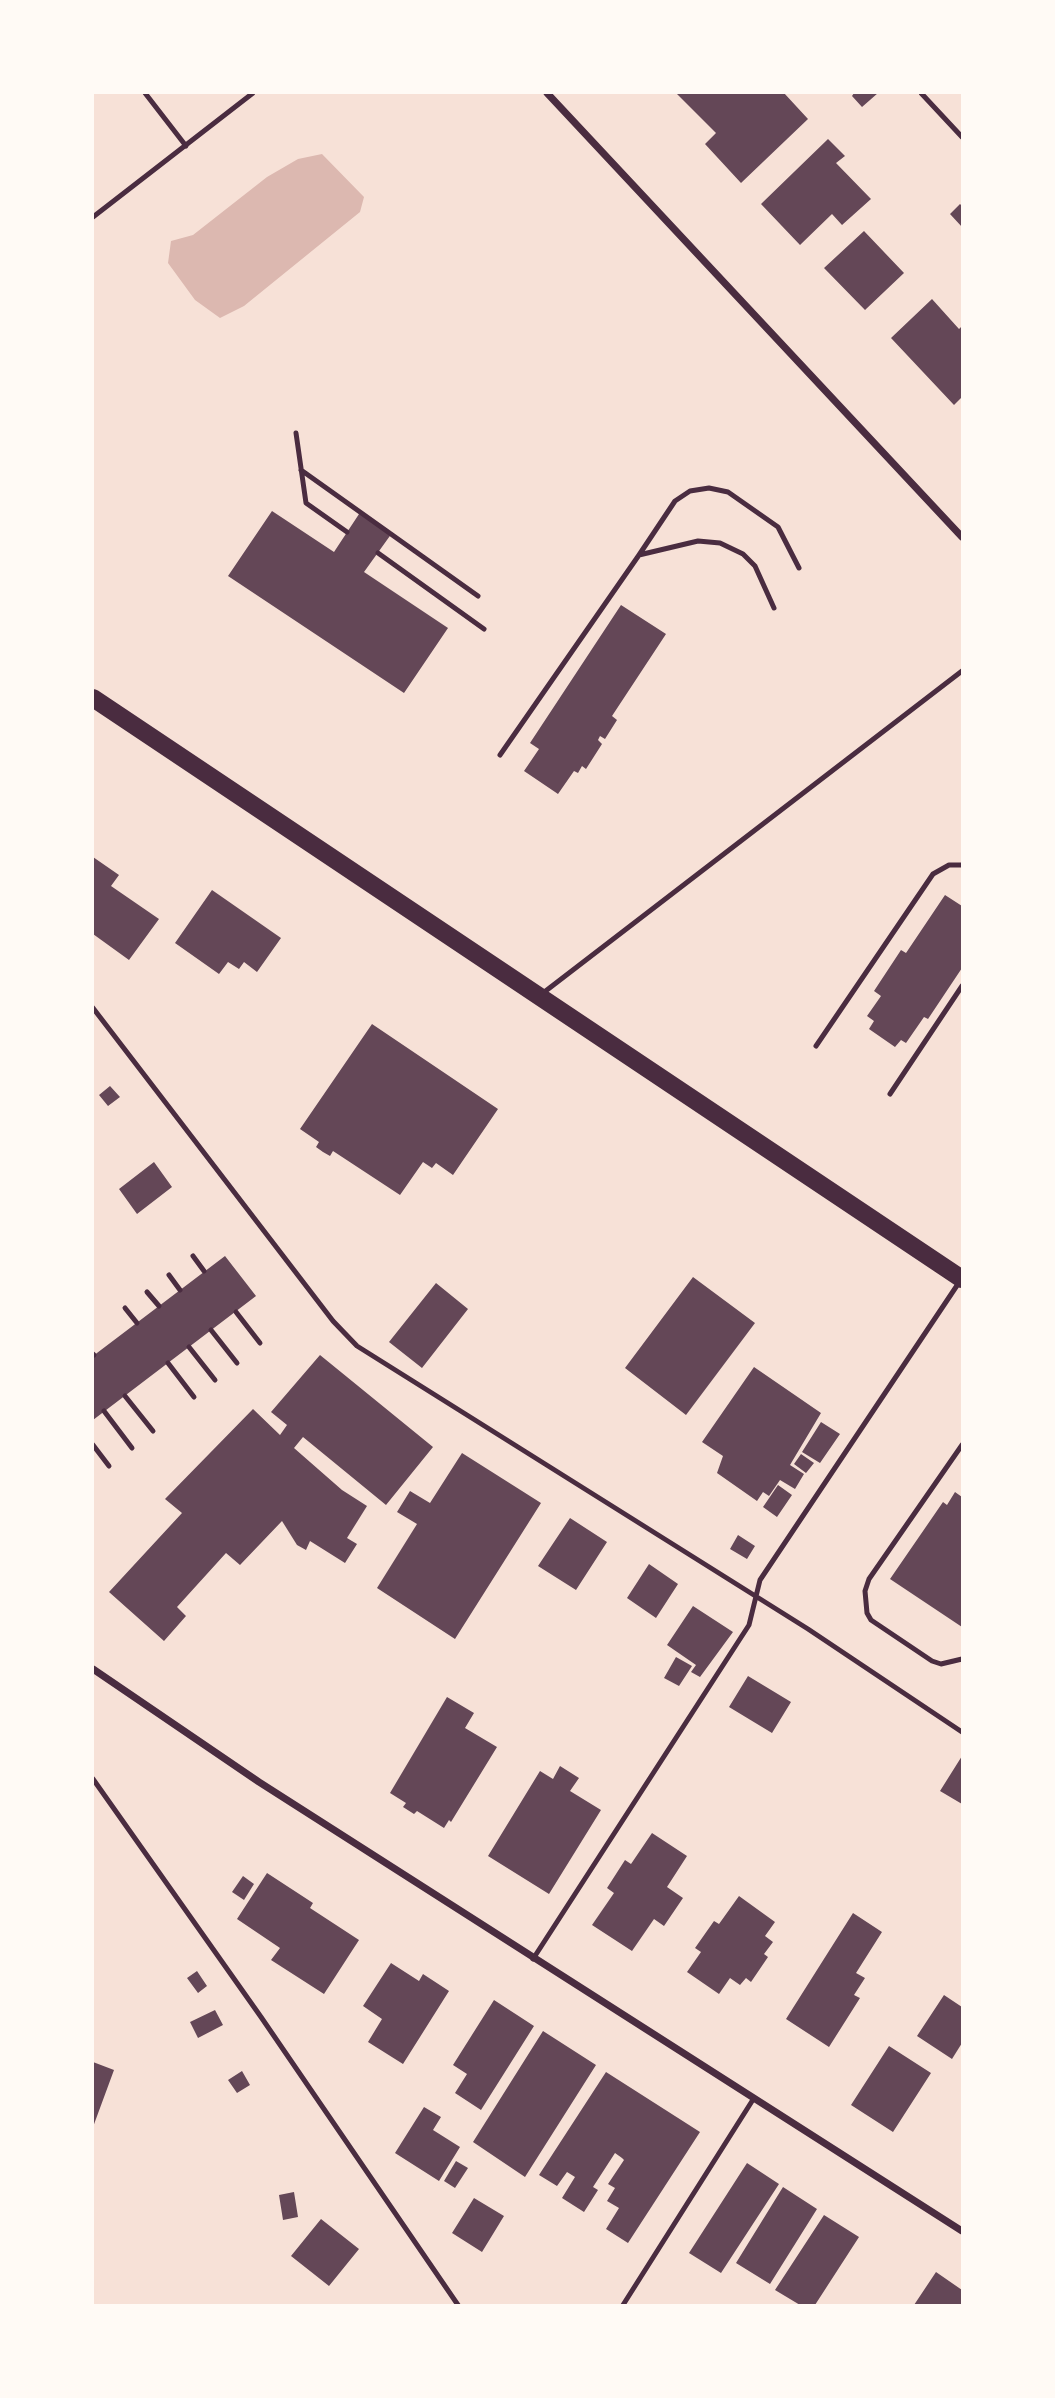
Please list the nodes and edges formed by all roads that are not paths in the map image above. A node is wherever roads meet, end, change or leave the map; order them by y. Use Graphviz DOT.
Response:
graph roads {
  1 [pos="145,93"];
  2 [pos="254,93"];
  3 [pos="547,93"];
  4 [pos="921,93"];
  5 [pos="962,137"];
  6 [pos="186,146"];
  7 [pos="93,217"];
  8 [pos="296,433"];
  9 [pos="301,470"];
  10 [pos="347,532"];
  11 [pos="962,537"];
  12 [pos="378,553"];
  13 [pos="639,555"];
  14 [pos="799,568"];
  15 [pos="478,596"];
  16 [pos="774,608"];
  17 [pos="484,629"];
  18 [pos="962,671"];
  19 [pos="93,698"];
  20 [pos="500,755"];
  21 [pos="962,865"];
  22 [pos="962,986"];
  23 [pos="538,996"];
  24 [pos="93,1008"];
  25 [pos="816,1046"];
  26 [pos="890,1094"];
  27 [pos="193,1256"];
  28 [pos="204,1271"];
  29 [pos="169,1275"];
  30 [pos="962,1279"];
  31 [pos="180,1290"];
  32 [pos="147,1292"];
  33 [pos="159,1306"];
  34 [pos="125,1308"];
  35 [pos="236,1312"];
  36 [pos="137,1323"];
  37 [pos="211,1330"];
  38 [pos="261,1343"];
  39 [pos="189,1346"];
  40 [pos="168,1363"];
  41 [pos="237,1363"];
  42 [pos="215,1380"];
  43 [pos="125,1396"];
  44 [pos="194,1397"];
  45 [pos="104,1411"];
  46 [pos="153,1431"];
  47 [pos="93,1445"];
  48 [pos="962,1445"];
  49 [pos="132,1448"];
  50 [pos="109,1466"];
  51 [pos="756,1598"];
  52 [pos="962,1659"];
  53 [pos="93,1670"];
  54 [pos="962,1731"];
  55 [pos="93,1779"];
  56 [pos="534,1959"];
  57 [pos="754,2098"];
  58 [pos="962,2231"];
  59 [pos="458,2305"];
  60 [pos="623,2305"];
  1 -- 6 [label="lane"];
  2 -- 6 [label="lane"];
  3 -- 11 [label="street"];
  4 -- 5 [label="lane"];
  6 -- 7 [label="lane"];
  8 -- 9 [label="lane"];
  9 -- 10 [label="lane"];
  9 -- 15 [label="lane"];
  12 -- 17 [label="lane"];
  13 -- 14 [label="lane"];
  13 -- 16 [label="lane"];
  13 -- 20 [label="lane"];
  18 -- 23 [label="lane"];
  19 -- 23 [label="main road"];
  21 -- 25 [label="lane"];
  22 -- 26 [label="lane"];
  23 -- 30 [label="main road"];
  24 -- 51 [label="lane"];
  27 -- 28 [label="lane"];
  29 -- 31 [label="lane"];
  30 -- 51 [label="lane"];
  32 -- 33 [label="lane"];
  34 -- 36 [label="lane"];
  35 -- 38 [label="lane"];
  37 -- 41 [label="lane"];
  39 -- 42 [label="lane"];
  40 -- 44 [label="lane"];
  43 -- 46 [label="lane"];
  45 -- 49 [label="lane"];
  47 -- 50 [label="lane"];
  48 -- 52 [label="lane"];
  51 -- 54 [label="lane"];
  51 -- 56 [label="lane"];
  53 -- 56 [label="street"];
  55 -- 59 [label="lane"];
  56 -- 57 [label="street"];
  57 -- 58 [label="street"];
  57 -- 60 [label="lane"];
}
